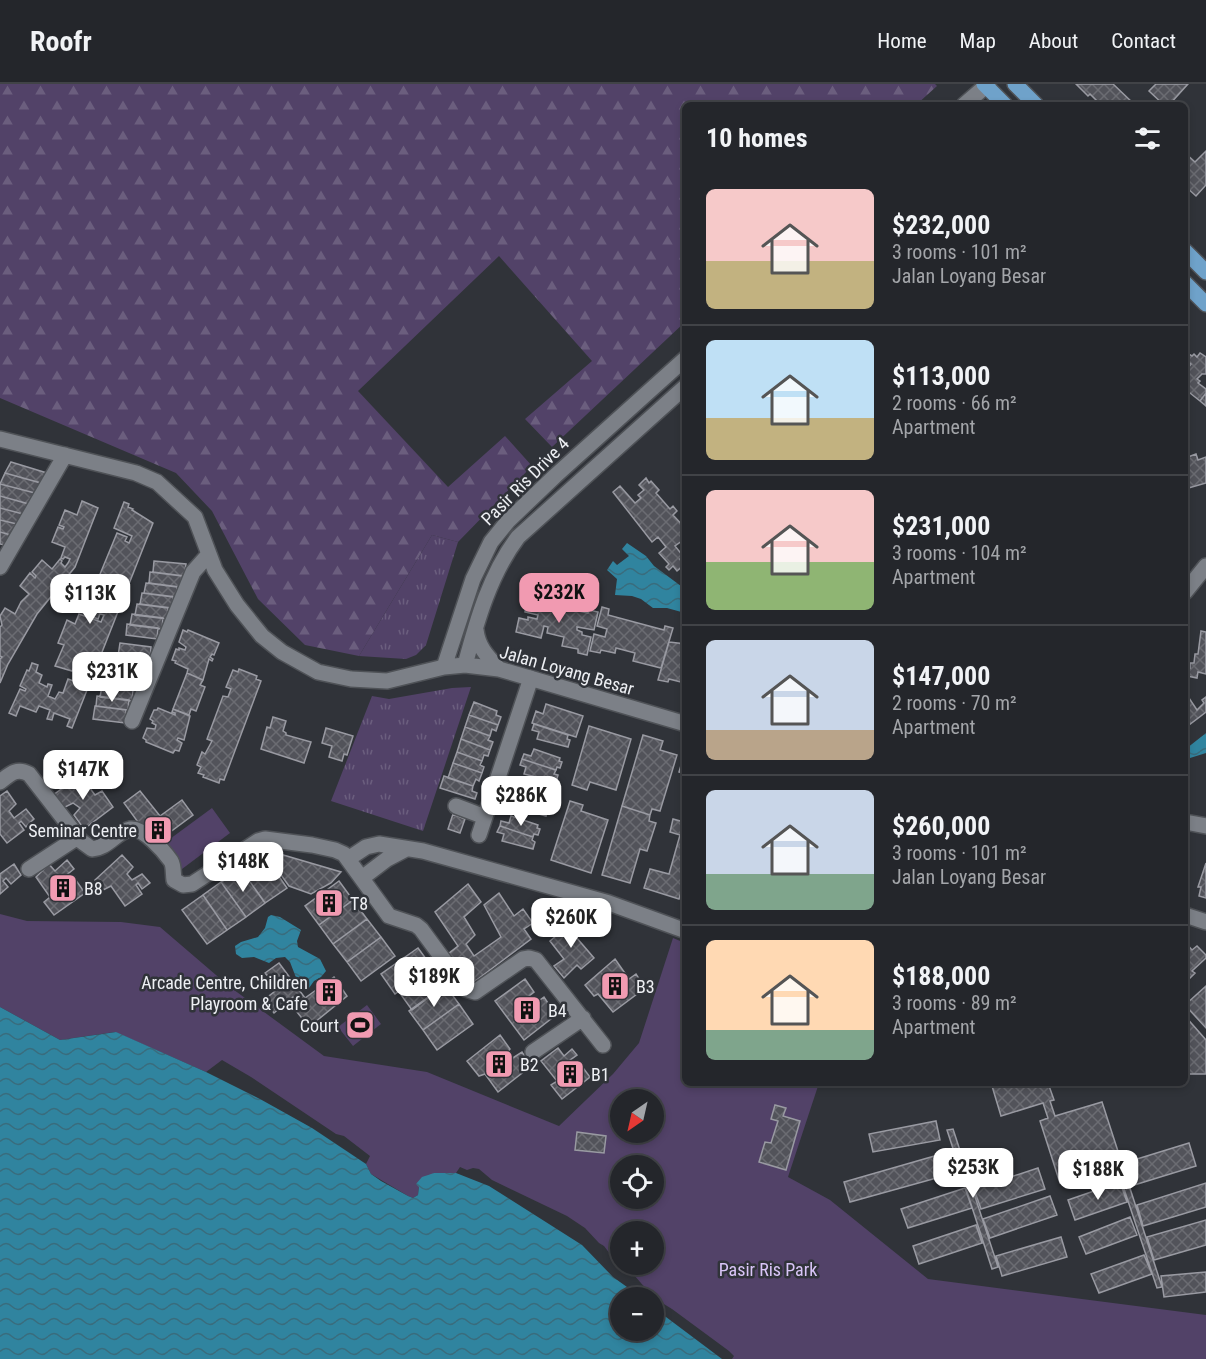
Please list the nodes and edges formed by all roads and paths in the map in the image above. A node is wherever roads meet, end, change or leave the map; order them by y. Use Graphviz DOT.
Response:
graph roads {
  1 [pos="986,85"];
  2 [pos="1018,85"];
  3 [pos="967,102"];
  4 [pos="999,102"];
  5 [pos="1003,102"];
  6 [pos="1033,102"];
  7 [pos="1188,254"];
  8 [pos="1206,272"];
  9 [pos="1188,286"];
  10 [pos="1206,304"];
  11 [pos="682,362"];
  12 [pos="682,390"];
  13 [pos="0,439"];
  14 [pos="65,455"];
  15 [pos="209,554"];
  16 [pos="1206,566"];
  17 [pos="0,567"];
  18 [pos="1188,588"];
  19 [pos="476,627"];
  20 [pos="465,665"];
  21 [pos="444,667"];
  22 [pos="498,669"];
  23 [pos="531,678"];
  24 [pos="132,721"];
  25 [pos="682,723"];
  26 [pos="0,782"];
  27 [pos="456,806"];
  28 [pos="485,817"];
  29 [pos="1188,823"];
  30 [pos="1206,826"];
  31 [pos="479,835"];
  32 [pos="78,837"];
  33 [pos="406,849"];
  34 [pos="348,859"];
  35 [pos="28,868"];
  36 [pos="362,878"];
  37 [pos="1188,916"];
  38 [pos="1206,922"];
  39 [pos="682,930"];
  40 [pos="583,1018"];
  41 [pos="603,1046"];
  42 [pos="533,1052"];
  1 -- 3 [label="street"];
  1 -- 4 [label="main road"];
  2 -- 5 [label="street"];
  2 -- 6 [label="main road"];
  7 -- 8 [label="main road"];
  9 -- 10 [label="main road"];
  11 -- 21 [label="street, Pasir Ris Drive 4"];
  12 -- 19 [label="street, Pasir Ris Drive 4"];
  13 -- 14 [label="street, Jalan Loyang Besar"];
  14 -- 15 [label="street, Jalan Loyang Besar"];
  14 -- 17 [label="street"];
  15 -- 21 [label="street, Jalan Loyang Besar"];
  15 -- 24 [label="street"];
  16 -- 18 [label="street"];
  19 -- 20 [label="street, Pasir Ris Drive 4"];
  19 -- 22 [label="street"];
  20 -- 21 [label="street, Jalan Loyang Besar"];
  20 -- 22 [label="street, Jalan Loyang Besar"];
  22 -- 23 [label="street, Jalan Loyang Besar"];
  23 -- 25 [label="street, Jalan Loyang Besar"];
  23 -- 28 [label="street"];
  26 -- 32 [label="street"];
  27 -- 28 [label="street"];
  28 -- 31 [label="street"];
  29 -- 30 [label="street"];
  32 -- 34 [label="street"];
  32 -- 35 [label="street"];
  33 -- 34 [label="street"];
  33 -- 36 [label="street"];
  33 -- 39 [label="street"];
  34 -- 36 [label="street"];
  36 -- 40 [label="street"];
  37 -- 38 [label="street"];
  40 -- 41 [label="street"];
  40 -- 42 [label="street"];
}
